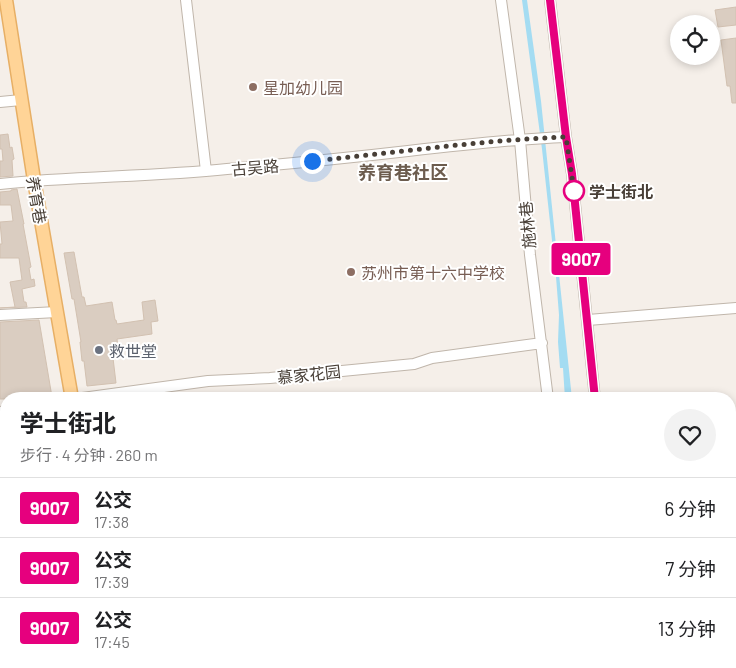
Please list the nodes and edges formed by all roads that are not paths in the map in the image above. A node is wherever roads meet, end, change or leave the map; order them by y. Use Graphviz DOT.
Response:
graph roads {
  1 [pos="6,0"];
  2 [pos="186,0"];
  3 [pos="501,0"];
  4 [pos="550,0"];
  5 [pos="21,100"];
  6 [pos="0,102"];
  7 [pos="561,138"];
  8 [pos="520,140"];
  9 [pos="206,172"];
  10 [pos="34,180"];
  11 [pos="0,184"];
  12 [pos="736,308"];
  13 [pos="57,312"];
  14 [pos="0,315"];
  15 [pos="588,320"];
  16 [pos="542,343"];
  17 [pos="72,392"];
  18 [pos="126,392"];
  19 [pos="547,392"];
  20 [pos="594,392"];
  1 -- 5 [label="main road, 养育巷"];
  2 -- 9 [label="street"];
  3 -- 8 [label="street, 施林巷"];
  4 -- 7 [label="street"];
  5 -- 6 [label="street"];
  5 -- 10 [label="main road, 养育巷"];
  7 -- 8 [label="street, 古吴路"];
  7 -- 15 [label="street"];
  8 -- 9 [label="street, 古吴路"];
  8 -- 16 [label="street, 施林巷"];
  9 -- 10 [label="street, 古吴路"];
  10 -- 11 [label="street, 古吴路"];
  10 -- 13 [label="main road, 养育巷"];
  12 -- 15 [label="street"];
  13 -- 14 [label="street"];
  13 -- 17 [label="main road, 养育巷"];
  15 -- 20 [label="street"];
  16 -- 18 [label="street, 慕家花园"];
  16 -- 19 [label="street, 施林巷"];
}
